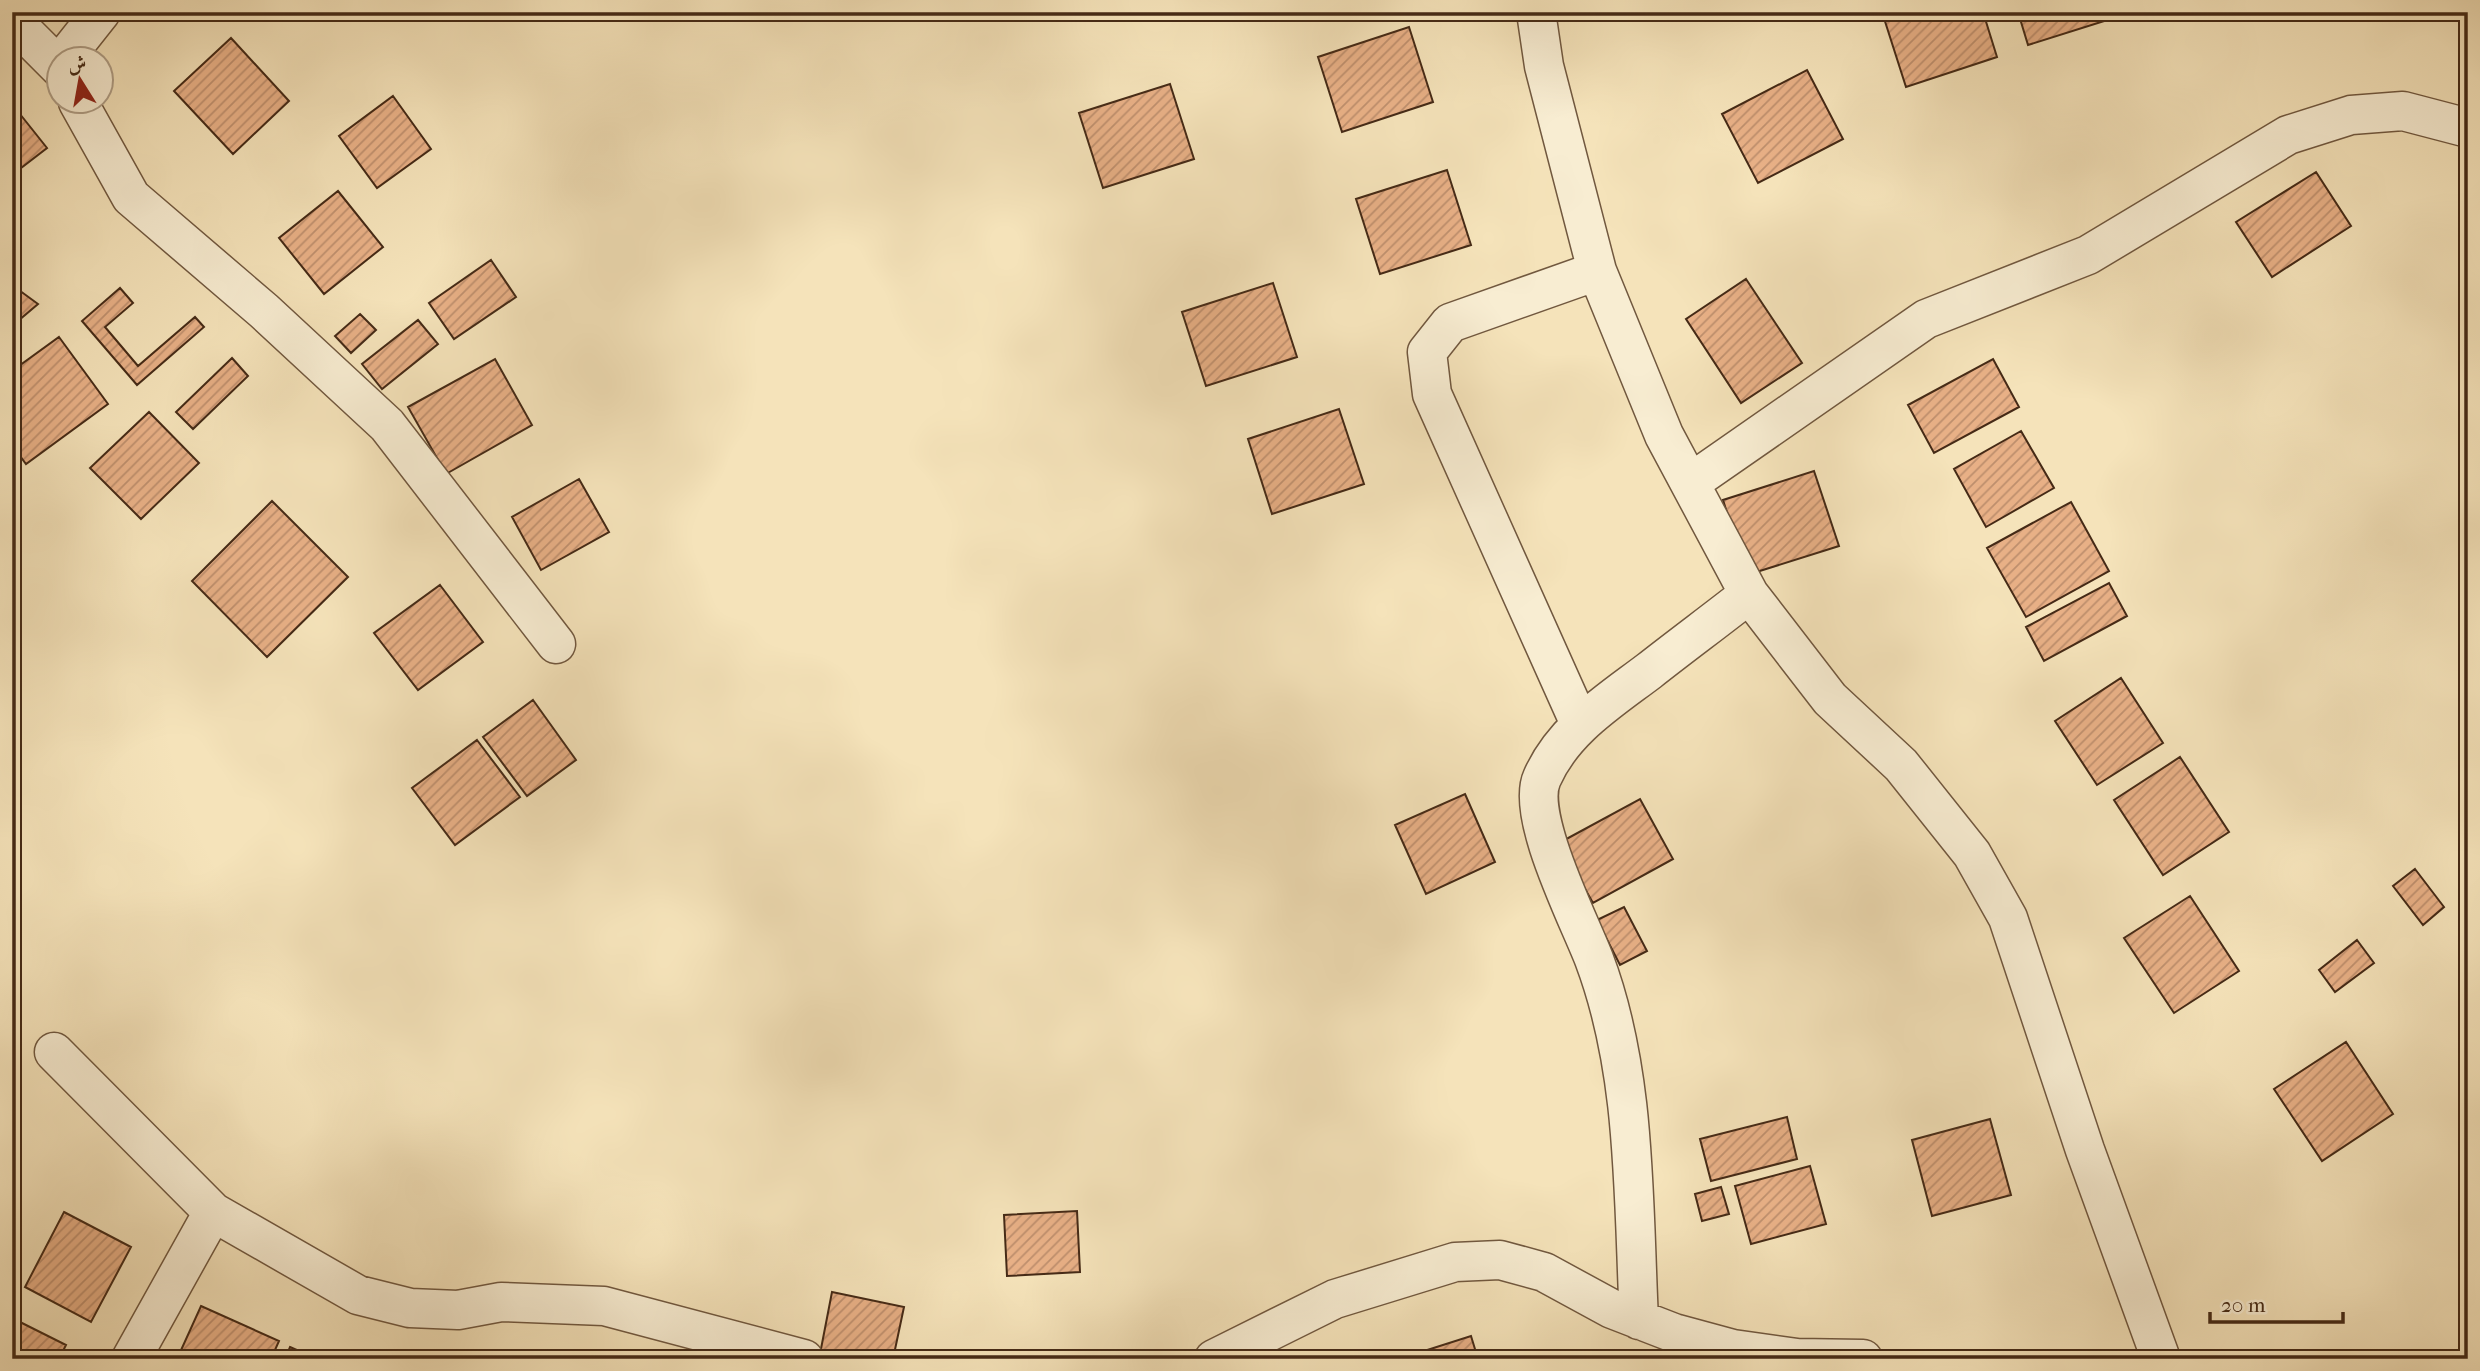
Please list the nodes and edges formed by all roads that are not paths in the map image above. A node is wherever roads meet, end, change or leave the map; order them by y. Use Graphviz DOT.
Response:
graph roads {
  1 [pos="101,12"];
  2 [pos="1536,12"];
  3 [pos="12,19"];
  4 [pos="74,46"];
  5 [pos="46,51"];
  6 [pos="86,116"];
  7 [pos="2468,128"];
  8 [pos="1597,271"];
  9 [pos="1690,483"];
  10 [pos="1749,594"];
  11 [pos="556,644"];
  12 [pos="1580,724"];
  13 [pos="54,1052"];
  14 [pos="213,1212"];
  15 [pos="1639,1320"];
  16 [pos="131,1359"];
  17 [pos="804,1359"];
  18 [pos="1214,1359"];
  19 [pos="1863,1359"];
  20 [pos="2161,1359"];
  1 -- 4 [label="street"];
  2 -- 8 [label="street"];
  3 -- 5 [label="street"];
  6 -- 11 [label="street"];
  7 -- 9 [label="street"];
  8 -- 9 [label="street"];
  8 -- 12 [label="street"];
  9 -- 10 [label="street"];
  10 -- 12 [label="street"];
  10 -- 20 [label="street"];
  12 -- 15 [label="street"];
  13 -- 14 [label="street"];
  14 -- 16 [label="street"];
  14 -- 17 [label="street"];
  15 -- 18 [label="street"];
  15 -- 19 [label="street"];
}
